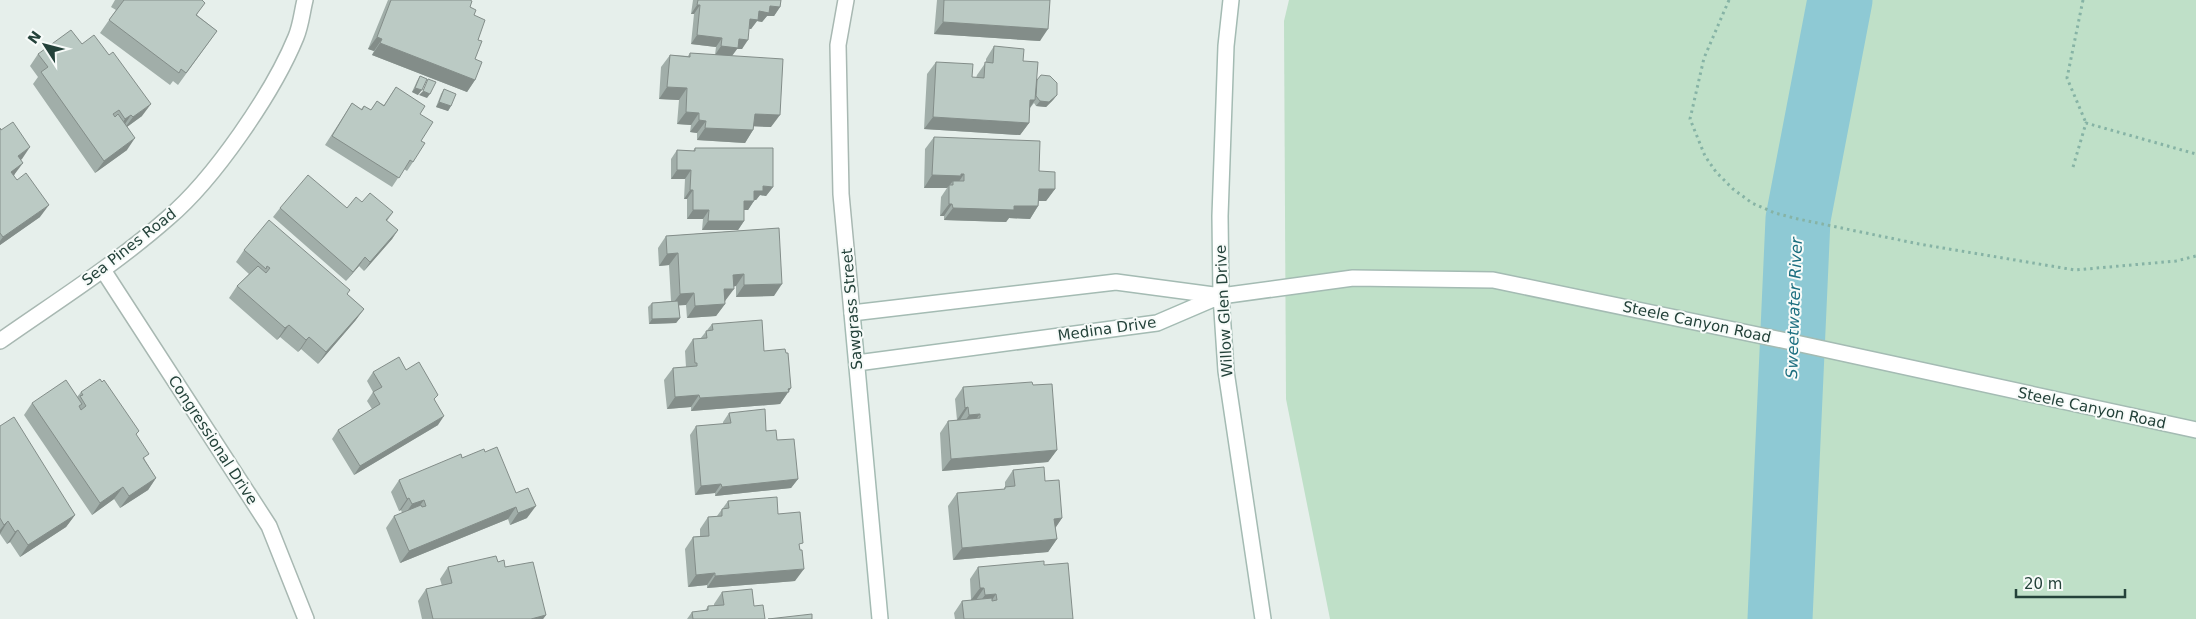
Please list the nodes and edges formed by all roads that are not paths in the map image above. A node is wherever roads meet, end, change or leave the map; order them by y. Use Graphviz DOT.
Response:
graph roads {
  1 [pos="305,0"];
  2 [pos="846,0"];
  3 [pos="1231,0"];
  4 [pos="103,270"];
  5 [pos="1221,296"];
  6 [pos="852,313"];
  7 [pos="0,341"];
  8 [pos="857,363"];
  9 [pos="2196,430"];
  10 [pos="306,619"];
  11 [pos="880,619"];
  12 [pos="1263,619"];
  1 -- 4 [label="street, Sea Pines Road"];
  2 -- 6 [label="street, Sawgrass Street"];
  3 -- 5 [label="street, Willow Glen Drive"];
  4 -- 7 [label="street, Sea Pines Road"];
  4 -- 10 [label="street, Congressional Drive"];
  5 -- 6 [label="street"];
  5 -- 8 [label="street, Medina Drive"];
  5 -- 9 [label="street, Steele Canyon Road"];
  5 -- 12 [label="street, Willow Glen Drive"];
  6 -- 8 [label="street, Sawgrass Street"];
  8 -- 11 [label="street, Sawgrass Street"];
}
